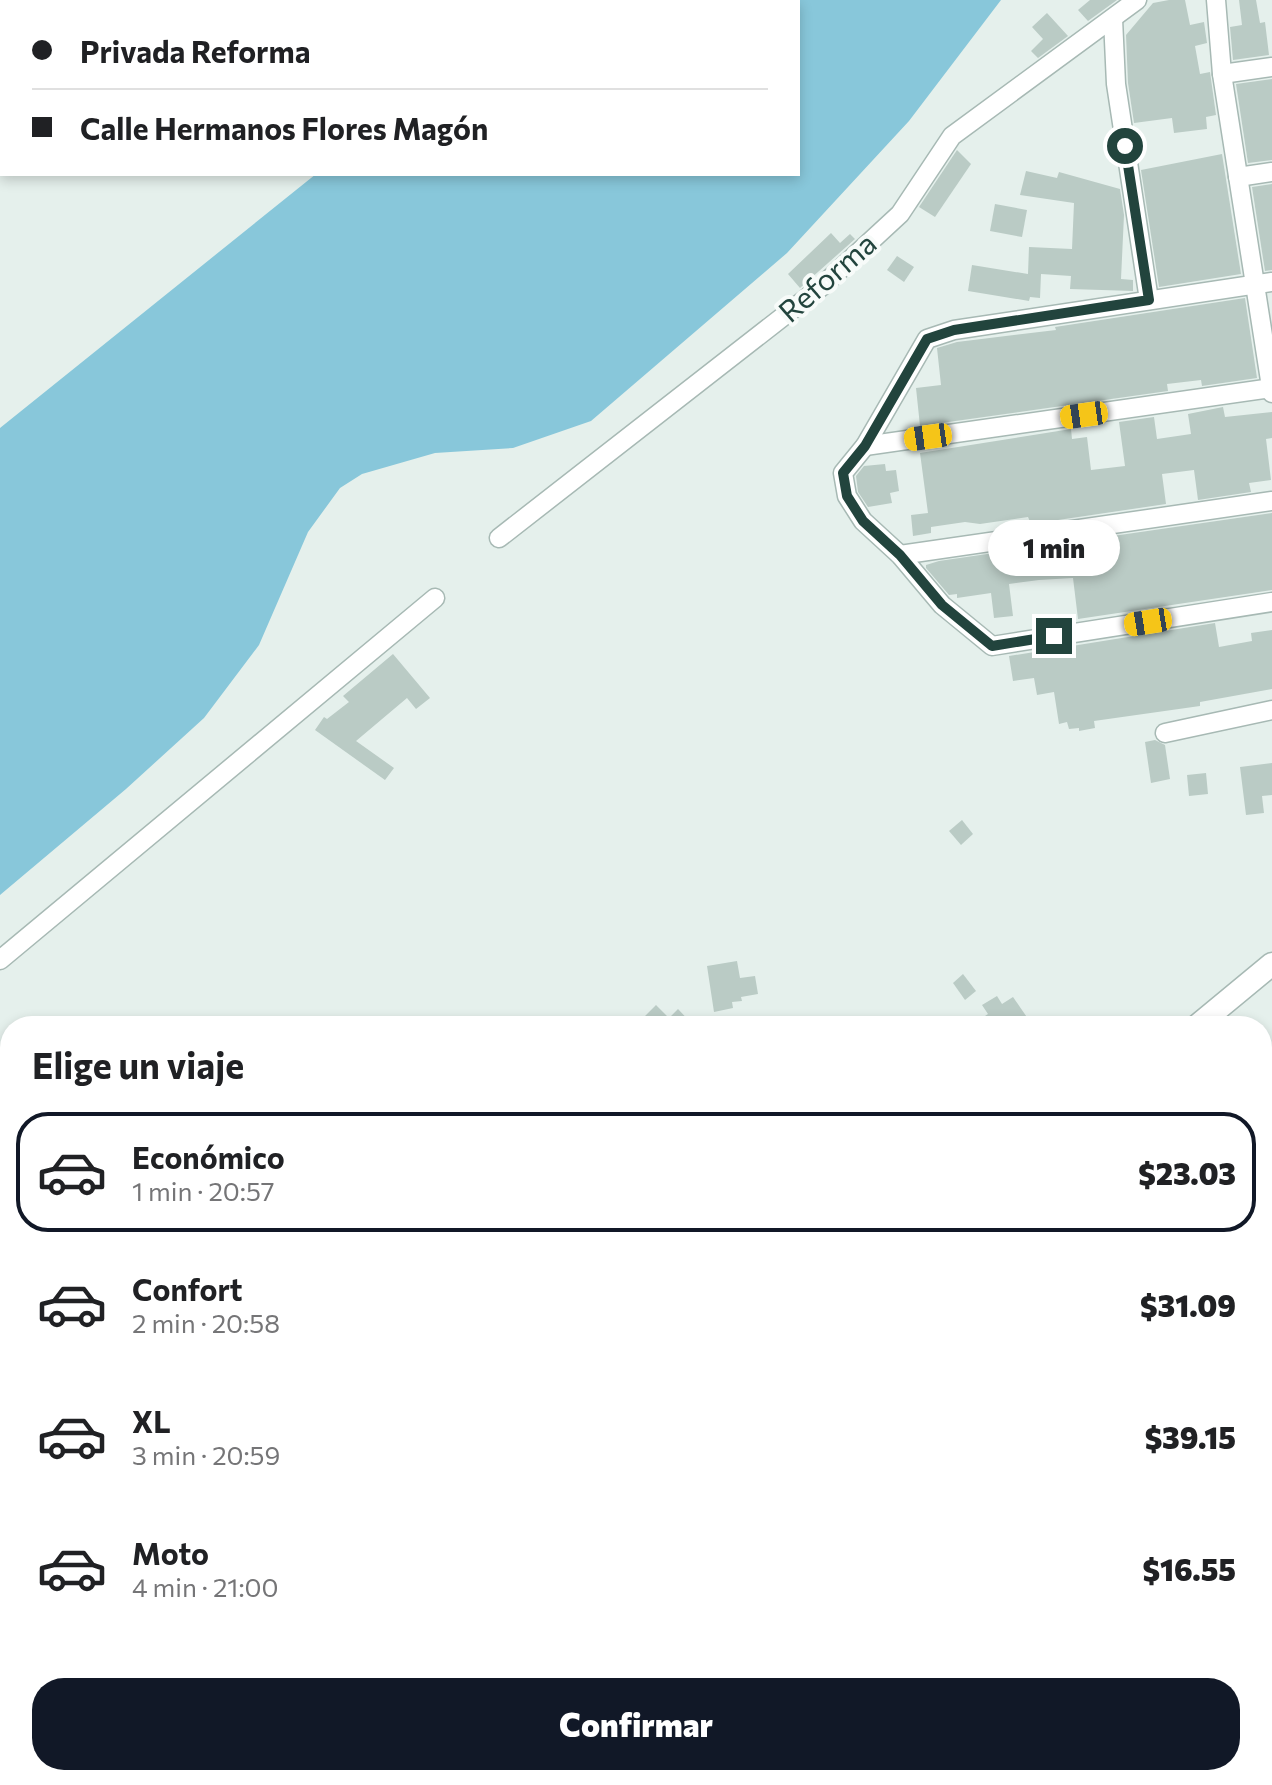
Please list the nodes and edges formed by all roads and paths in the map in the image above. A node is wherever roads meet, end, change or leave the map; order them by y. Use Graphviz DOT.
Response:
graph roads {
  1 [pos="1137,0"];
  2 [pos="1216,0"];
  3 [pos="1113,19"];
  4 [pos="1272,67"];
  5 [pos="1222,74"];
  6 [pos="1272,172"];
  7 [pos="1238,177"];
  8 [pos="1265,283"];
  9 [pos="1149,300"];
  10 [pos="1272,390"];
  11 [pos="865,446"];
  12 [pos="1272,501"];
  13 [pos="499,538"];
  14 [pos="900,555"];
  15 [pos="435,598"];
  16 [pos="1272,602"];
  17 [pos="1272,710"];
  18 [pos="1165,733"];
  19 [pos="0,960"];
  20 [pos="1272,964"];
  21 [pos="1209,1016"];
  1 -- 3 [label="street, Reforma"];
  2 -- 5 [label="street"];
  3 -- 9 [label="street"];
  3 -- 13 [label="street, Reforma"];
  4 -- 5 [label="street"];
  5 -- 7 [label="street"];
  6 -- 7 [label="street"];
  7 -- 8 [label="street"];
  8 -- 9 [label="street"];
  8 -- 10 [label="street"];
  9 -- 11 [label="street"];
  10 -- 11 [label="street"];
  11 -- 14 [label="street"];
  12 -- 14 [label="street"];
  14 -- 16 [label="street"];
  15 -- 19 [label="street"];
  17 -- 18 [label="street"];
  20 -- 21 [label="street"];
}
